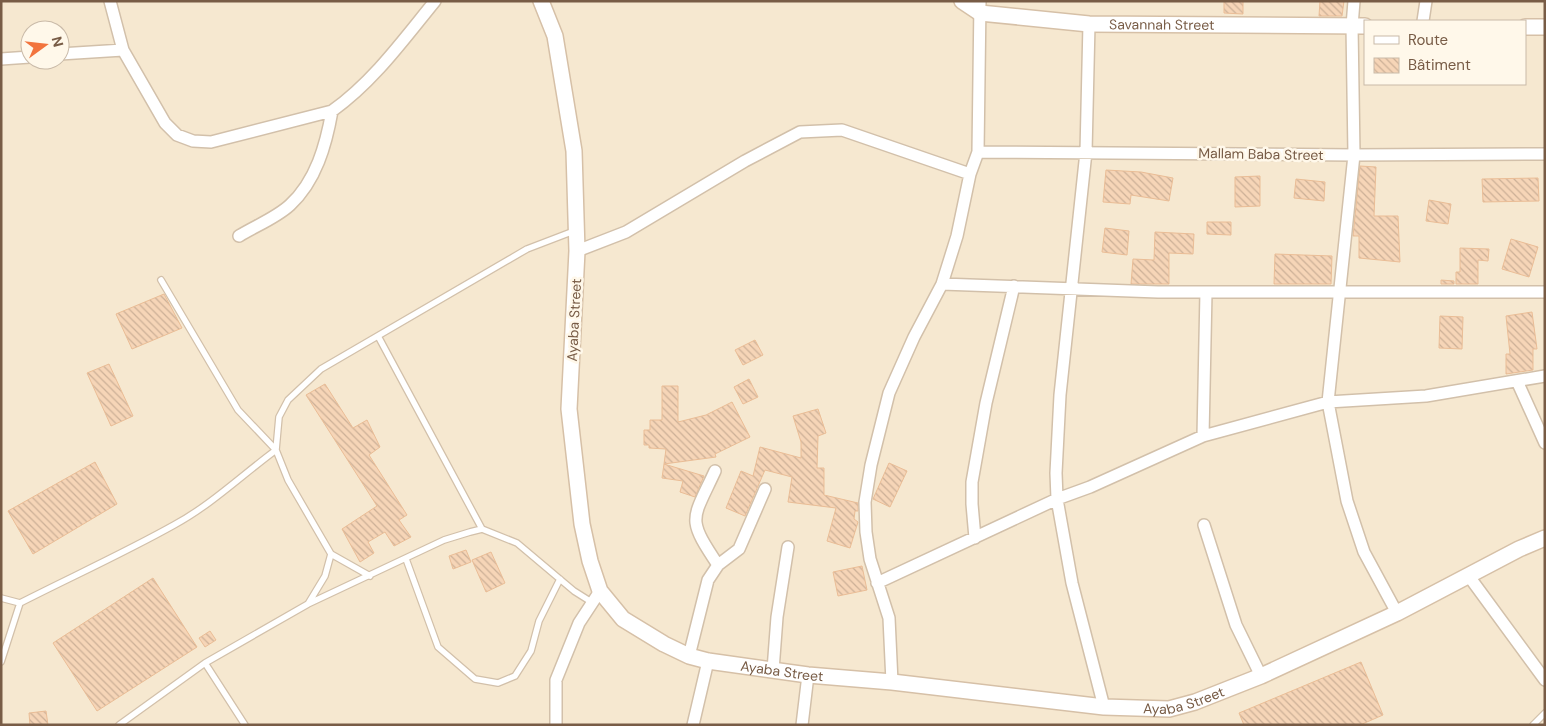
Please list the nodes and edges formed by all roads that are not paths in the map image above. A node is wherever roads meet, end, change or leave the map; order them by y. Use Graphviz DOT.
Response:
graph roads {
  1 [pos="110,1"];
  2 [pos="435,1"];
  3 [pos="541,1"];
  4 [pos="962,1"];
  5 [pos="1354,1"];
  6 [pos="1426,1"];
  7 [pos="980,7"];
  8 [pos="1423,20"];
  9 [pos="1089,24"];
  10 [pos="1358,26"];
  11 [pos="1526,27"];
  12 [pos="1545,27"];
  13 [pos="123,50"];
  14 [pos="70,53"];
  15 [pos="20,58"];
  16 [pos="1,59"];
  17 [pos="332,111"];
  18 [pos="978,152"];
  19 [pos="1086,152"];
  20 [pos="1545,154"];
  21 [pos="1354,155"];
  22 [pos="970,174"];
  23 [pos="575,230"];
  24 [pos="240,236"];
  25 [pos="577,251"];
  26 [pos="161,280"];
  27 [pos="942,284"];
  28 [pos="1014,286"];
  29 [pos="1071,288"];
  30 [pos="1340,291"];
  31 [pos="1206,292"];
  32 [pos="1545,292"];
  33 [pos="378,336"];
  34 [pos="1545,376"];
  35 [pos="1517,381"];
  36 [pos="1328,402"];
  37 [pos="1203,436"];
  38 [pos="1545,443"];
  39 [pos="276,450"];
  40 [pos="714,470"];
  41 [pos="764,489"];
  42 [pos="1057,499"];
  43 [pos="1204,525"];
  44 [pos="482,530"];
  45 [pos="975,538"];
  46 [pos="1545,538"];
  47 [pos="788,546"];
  48 [pos="331,554"];
  49 [pos="406,558"];
  50 [pos="718,565"];
  51 [pos="1468,575"];
  52 [pos="370,576"];
  53 [pos="560,579"];
  54 [pos="877,584"];
  55 [pos="597,597"];
  56 [pos="1,598"];
  57 [pos="20,603"];
  58 [pos="308,604"];
  59 [pos="1397,613"];
  60 [pos="690,656"];
  61 [pos="708,661"];
  62 [pos="1,662"];
  63 [pos="205,663"];
  64 [pos="773,670"];
  65 [pos="808,675"];
  66 [pos="1261,676"];
  67 [pos="1545,680"];
  68 [pos="892,682"];
  69 [pos="1104,707"];
  70 [pos="1545,713"];
  71 [pos="119,725"];
  72 [pos="245,725"];
  73 [pos="556,725"];
  74 [pos="693,725"];
  75 [pos="802,725"];
  76 [pos="1533,725"];
  1 -- 13 [label="street"];
  2 -- 17 [label="street"];
  3 -- 23 [label="main road, Ayaba Street"];
  4 -- 7 [label="main road, Savannah Street"];
  5 -- 10 [label="street"];
  6 -- 8 [label="street"];
  7 -- 9 [label="main road, Savannah Street"];
  7 -- 18 [label="street"];
  9 -- 10 [label="main road, Savannah Street"];
  9 -- 19 [label="street"];
  10 -- 21 [label="street"];
  11 -- 12 [label="main road"];
  13 -- 14 [label="street"];
  13 -- 17 [label="street"];
  15 -- 16 [label="street"];
  17 -- 24 [label="street"];
  18 -- 19 [label="street, Mallam Baba Street"];
  18 -- 22 [label="street"];
  19 -- 21 [label="street, Mallam Baba Street"];
  19 -- 29 [label="street"];
  20 -- 21 [label="street, Mallam Baba Street"];
  21 -- 30 [label="street"];
  22 -- 25 [label="street"];
  22 -- 27 [label="street"];
  23 -- 25 [label="main road, Ayaba Street"];
  23 -- 33 [label="lane"];
  25 -- 55 [label="main road, Ayaba Street"];
  26 -- 39 [label="lane"];
  27 -- 28 [label="street"];
  27 -- 54 [label="street"];
  28 -- 29 [label="street"];
  28 -- 45 [label="street"];
  29 -- 31 [label="street"];
  29 -- 42 [label="street"];
  30 -- 31 [label="street"];
  30 -- 32 [label="street"];
  30 -- 36 [label="street"];
  31 -- 37 [label="street"];
  33 -- 39 [label="lane"];
  33 -- 44 [label="lane"];
  34 -- 35 [label="street"];
  35 -- 36 [label="street"];
  35 -- 38 [label="street"];
  36 -- 37 [label="street"];
  36 -- 59 [label="street"];
  37 -- 42 [label="street"];
  39 -- 48 [label="lane"];
  39 -- 57 [label="lane"];
  40 -- 50 [label="street"];
  41 -- 50 [label="street"];
  42 -- 45 [label="street"];
  42 -- 69 [label="street"];
  43 -- 66 [label="street"];
  44 -- 49 [label="lane"];
  44 -- 53 [label="lane"];
  45 -- 54 [label="street"];
  46 -- 51 [label="main road, Ayaba Street"];
  47 -- 64 [label="street"];
  48 -- 52 [label="lane"];
  48 -- 58 [label="lane"];
  49 -- 52 [label="lane"];
  49 -- 53 [label="lane"];
  50 -- 60 [label="street"];
  51 -- 59 [label="main road, Ayaba Street"];
  51 -- 67 [label="street"];
  52 -- 58 [label="lane"];
  53 -- 55 [label="lane"];
  54 -- 68 [label="street"];
  55 -- 60 [label="main road, Ayaba Street"];
  55 -- 73 [label="street"];
  56 -- 57 [label="lane"];
  57 -- 62 [label="lane"];
  58 -- 63 [label="lane"];
  59 -- 66 [label="main road, Ayaba Street"];
  60 -- 61 [label="main road, Ayaba Street"];
  61 -- 64 [label="main road, Ayaba Street"];
  61 -- 74 [label="street"];
  63 -- 71 [label="lane"];
  63 -- 72 [label="lane"];
  64 -- 65 [label="main road, Ayaba Street"];
  65 -- 68 [label="main road, Ayaba Street"];
  65 -- 75 [label="street"];
  66 -- 69 [label="main road, Ayaba Street"];
  68 -- 69 [label="main road, Ayaba Street"];
  70 -- 76 [label="lane"];
}
